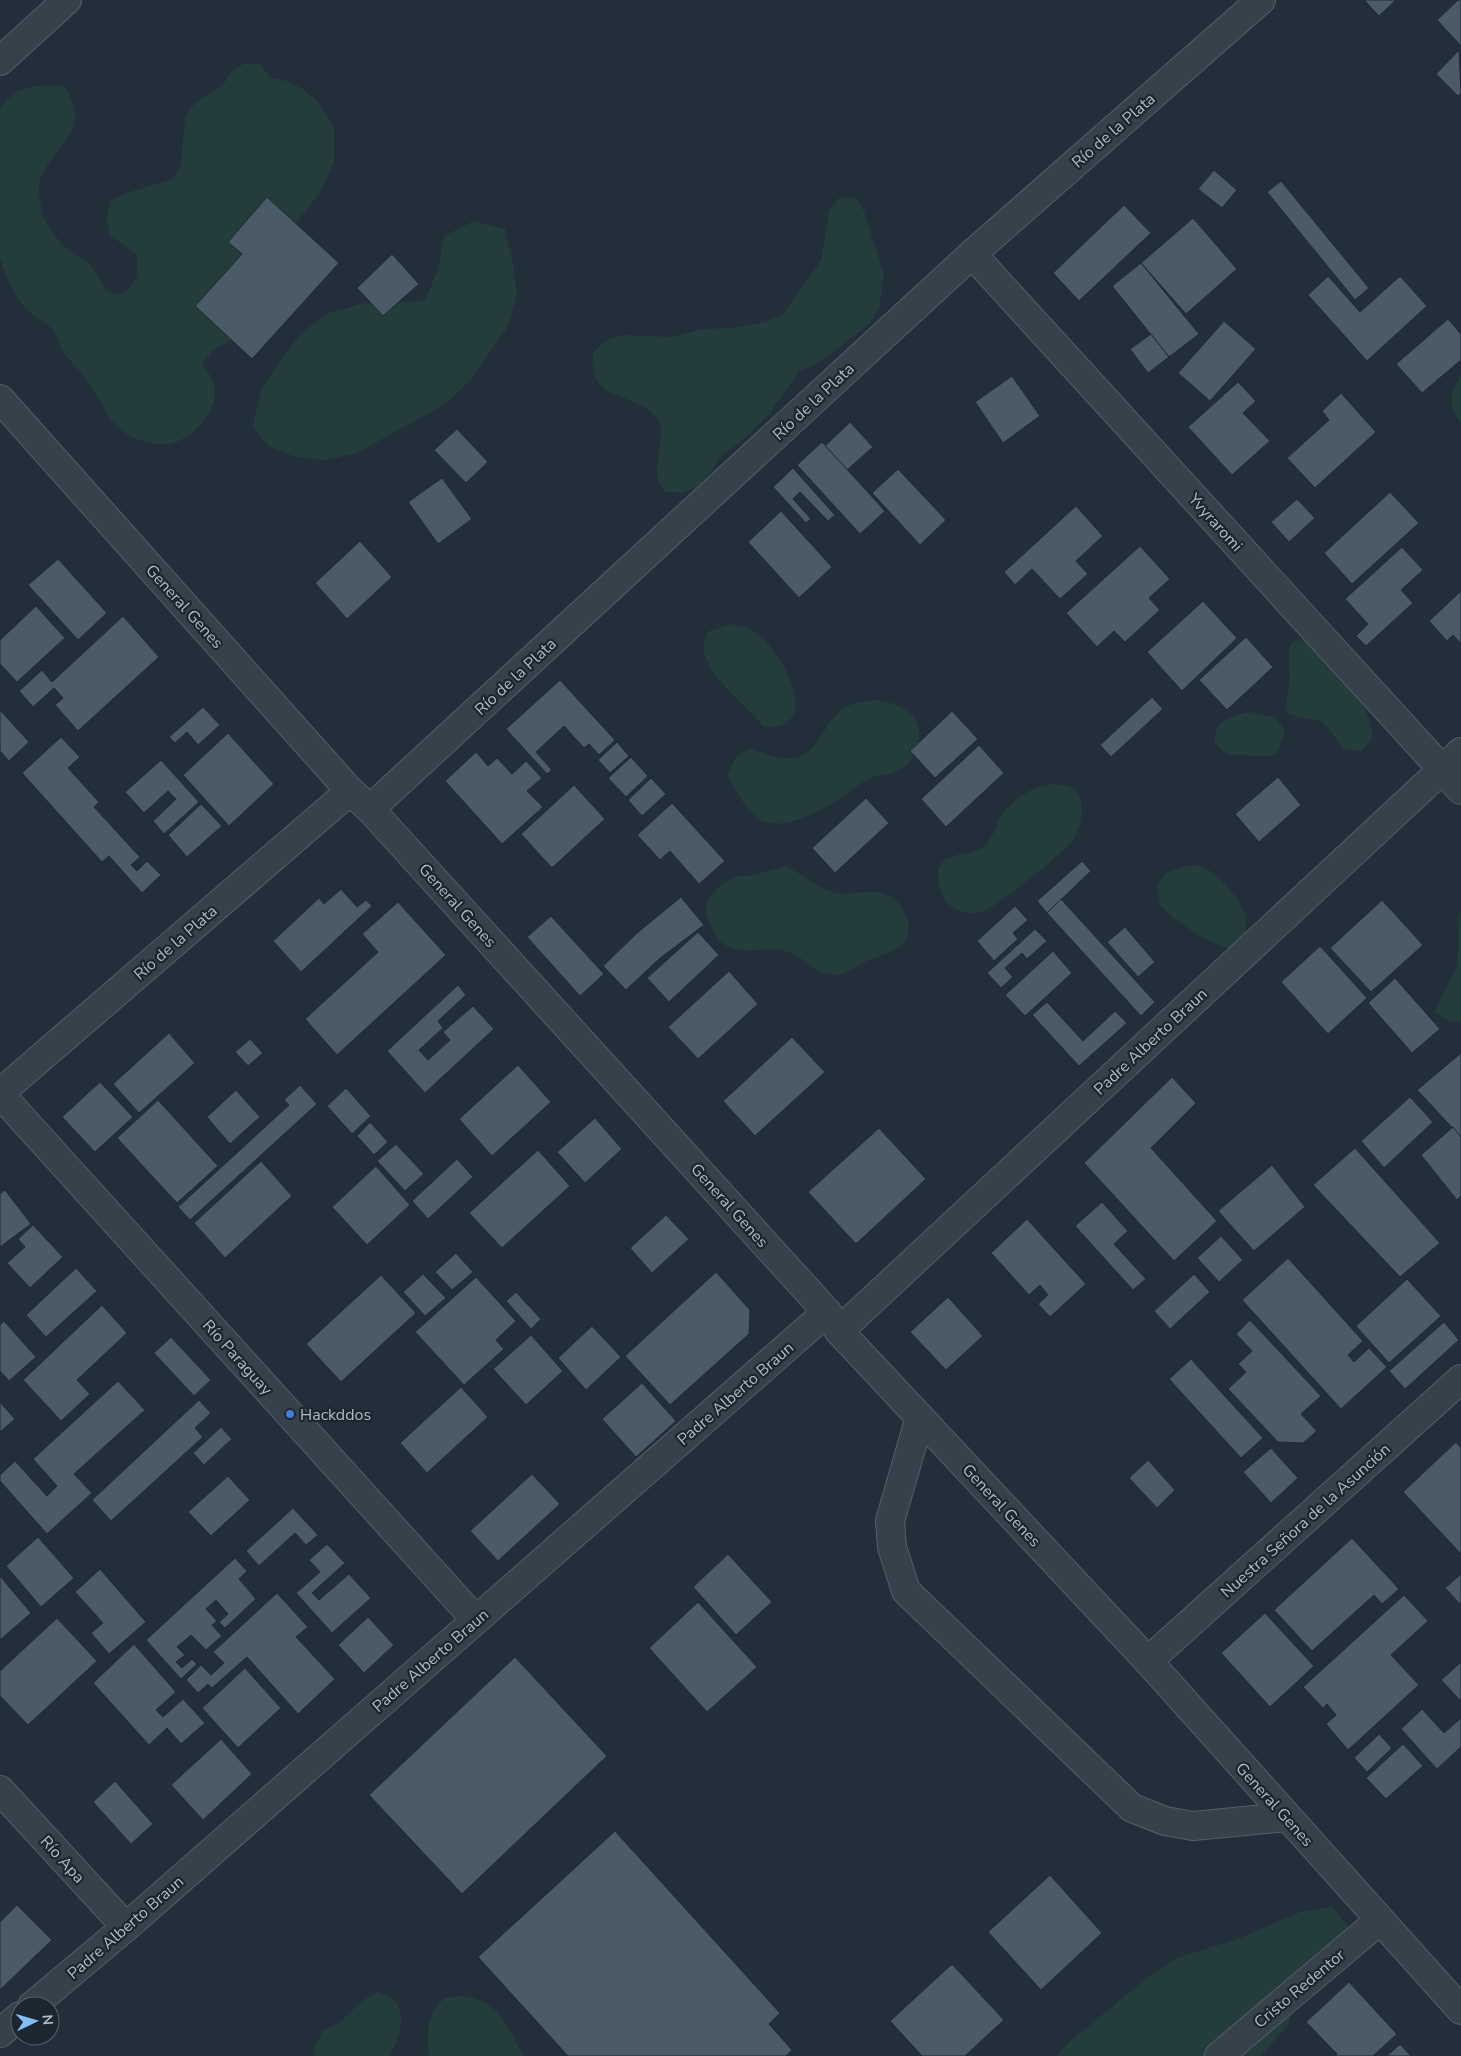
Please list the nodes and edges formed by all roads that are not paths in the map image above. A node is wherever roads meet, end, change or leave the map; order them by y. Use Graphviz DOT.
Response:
graph roads {
  1 [pos="67,0"];
  2 [pos="1261,0"];
  3 [pos="0,62"];
  4 [pos="972,254"];
  5 [pos="0,399"];
  6 [pos="1452,761"];
  7 [pos="1461,790"];
  8 [pos="350,791"];
  9 [pos="370,809"];
  10 [pos="0,1093"];
  11 [pos="833,1322"];
  12 [pos="1461,1379"];
  13 [pos="920,1417"];
  14 [pos="476,1620"];
  15 [pos="1148,1662"];
  16 [pos="0,1790"];
  17 [pos="1287,1817"];
  18 [pos="1380,1920"];
  19 [pos="126,1927"];
  20 [pos="44,1996"];
  21 [pos="1461,2010"];
  22 [pos="10,2024"];
  23 [pos="0,2033"];
  24 [pos="1219,2056"];
  1 -- 3 [label="street"];
  2 -- 4 [label="street, Río de la Plata"];
  4 -- 6 [label="street, Yvyraromi"];
  4 -- 9 [label="street, Río de la Plata"];
  5 -- 8 [label="street, General Genes"];
  6 -- 7 [label="street, Yvyraromi"];
  6 -- 11 [label="street, Padre Alberto Braun"];
  8 -- 9 [label="street, General Genes"];
  8 -- 10 [label="street, Río de la Plata"];
  9 -- 11 [label="street, General Genes"];
  10 -- 14 [label="street, Río Paraguay"];
  11 -- 13 [label="street, General Genes"];
  11 -- 14 [label="street, Padre Alberto Braun"];
  12 -- 15 [label="street, Nuestra Señora de la Asunción"];
  13 -- 15 [label="street, General Genes"];
  13 -- 17 [label="street"];
  14 -- 19 [label="street, Padre Alberto Braun"];
  15 -- 17 [label="street, General Genes"];
  16 -- 19 [label="street, Río Apa"];
  17 -- 18 [label="street, General Genes"];
  18 -- 21 [label="street, General Genes"];
  18 -- 24 [label="street, Cristo Redentor"];
  19 -- 20 [label="street, Padre Alberto Braun"];
  22 -- 23 [label="street"];
}
